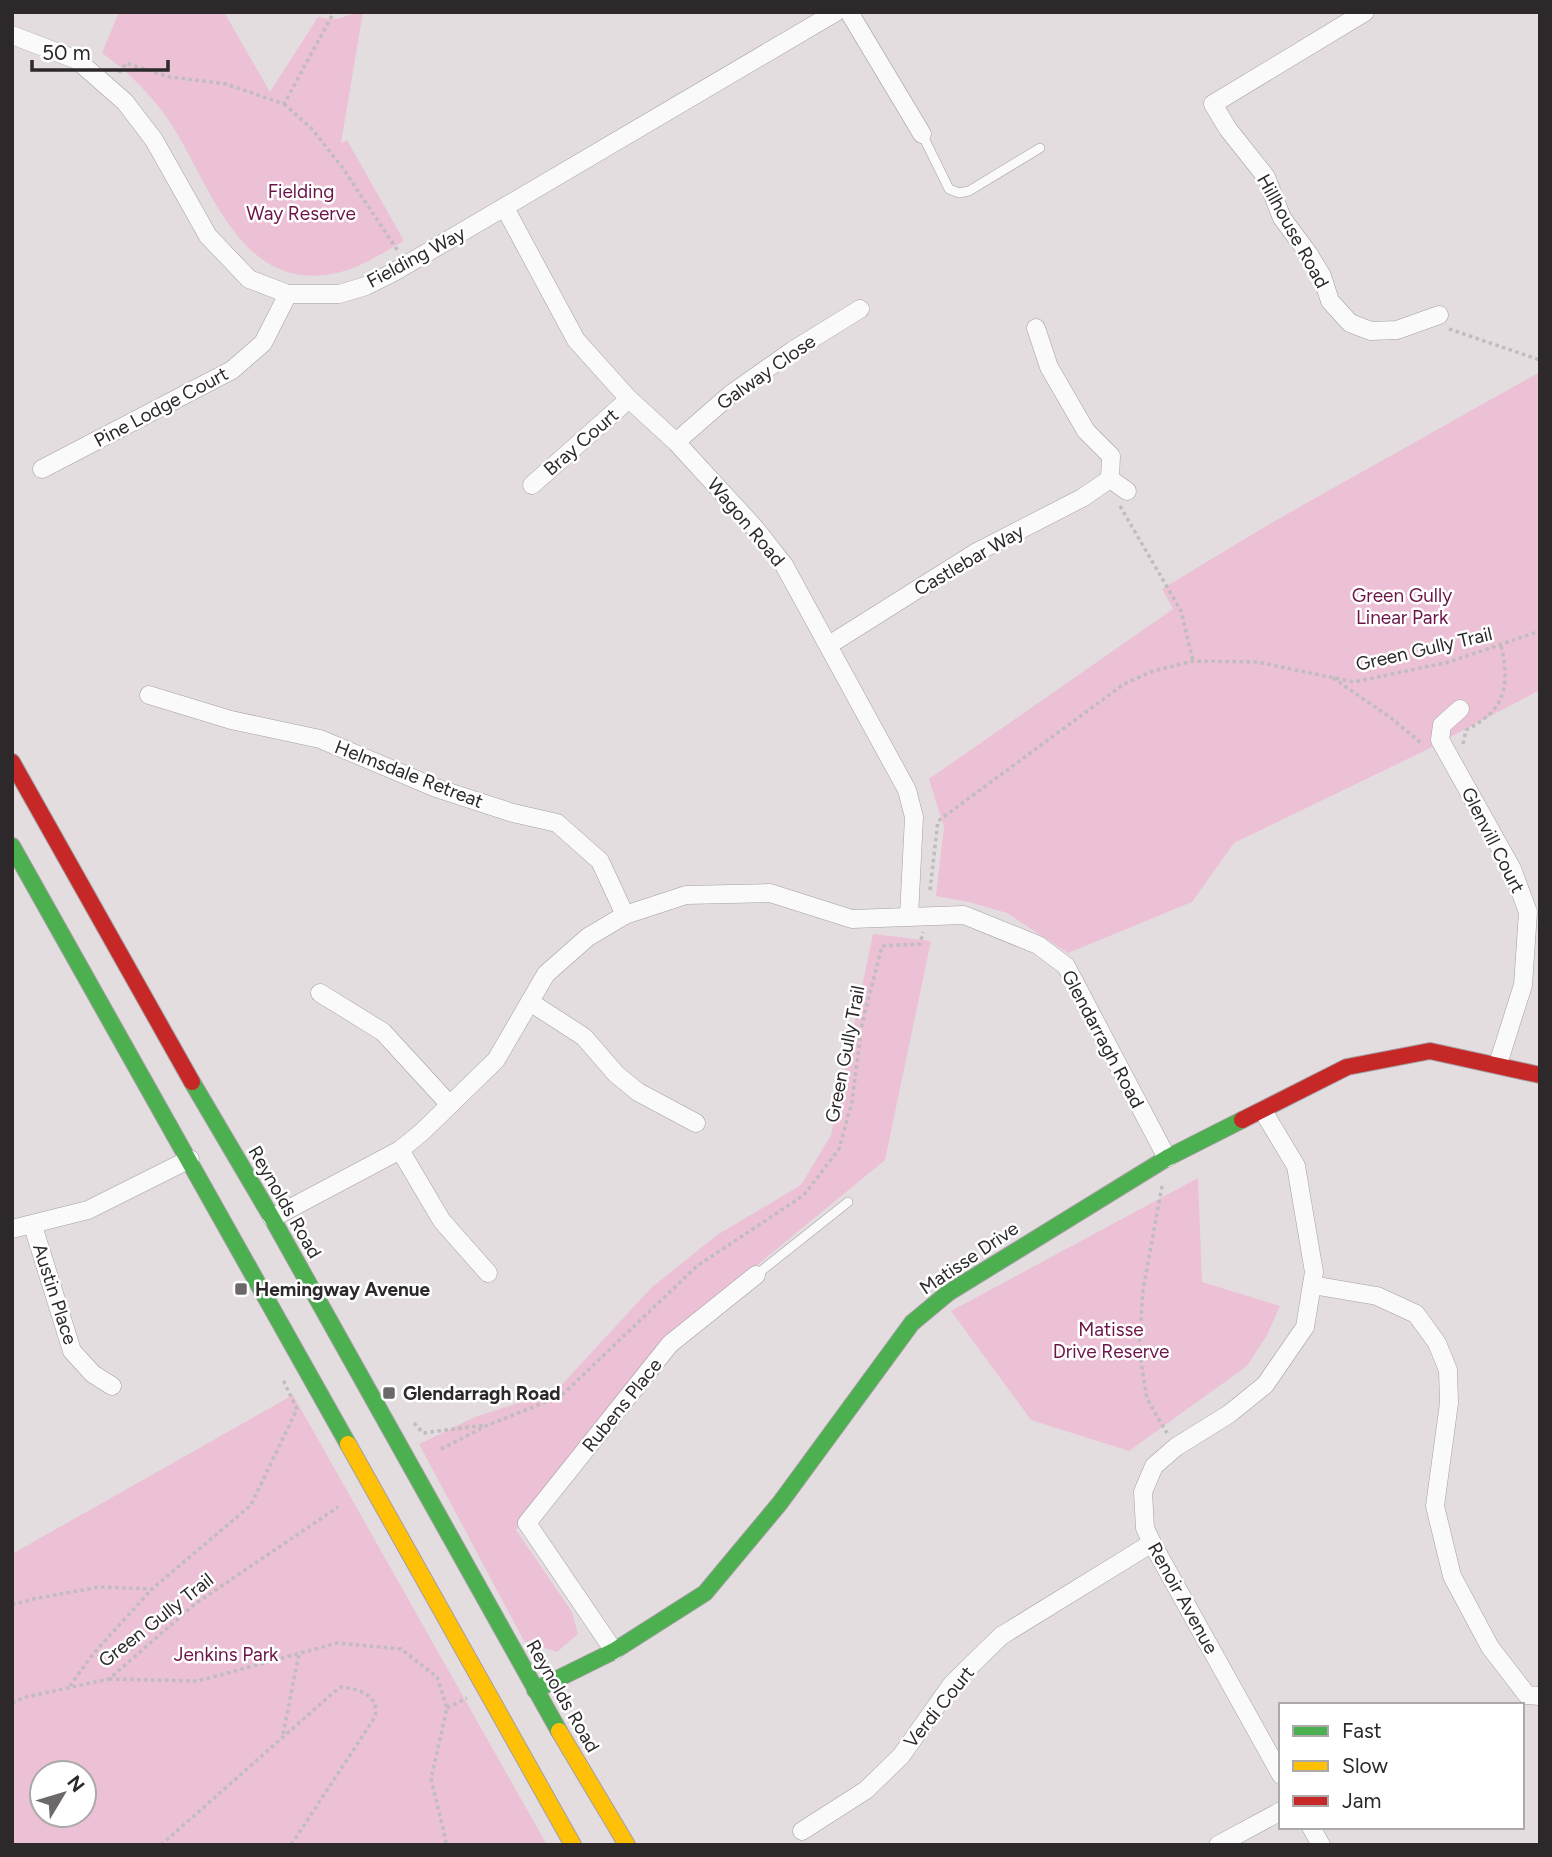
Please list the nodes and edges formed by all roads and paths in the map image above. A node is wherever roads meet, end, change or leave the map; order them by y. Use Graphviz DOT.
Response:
graph roads {
  1 [pos="334,12"];
  2 [pos="836,12"];
  3 [pos="849,12"];
  4 [pos="1365,12"];
  5 [pos="12,35"];
  6 [pos="108,87"];
  7 [pos="284,104"];
  8 [pos="922,134"];
  9 [pos="1040,148"];
  10 [pos="505,208"];
  11 [pos="407,264"];
  12 [pos="288,294"];
  13 [pos="860,309"];
  14 [pos="1431,318"];
  15 [pos="1036,328"];
  16 [pos="1540,360"];
  17 [pos="629,399"];
  18 [pos="676,442"];
  19 [pos="43,469"];
  20 [pos="1110,479"];
  21 [pos="532,485"];
  22 [pos="1127,491"];
  23 [pos="1540,631"];
  24 [pos="829,645"];
  25 [pos="1501,645"];
  26 [pos="1193,661"];
  27 [pos="1331,677"];
  28 [pos="149,695"];
  29 [pos="1460,709"];
  30 [pos="1448,757"];
  31 [pos="12,762"];
  32 [pos="12,846"];
  33 [pos="625,915"];
  34 [pos="918,916"];
  35 [pos="320,993"];
  36 [pos="530,1002"];
  37 [pos="1498,1064"];
  38 [pos="1540,1075"];
  39 [pos="450,1105"];
  40 [pos="1263,1111"];
  41 [pos="696,1123"];
  42 [pos="207,1149"];
  43 [pos="400,1150"];
  44 [pos="1167,1158"];
  45 [pos="848,1202"];
  46 [pos="272,1218"];
  47 [pos="33,1226"];
  48 [pos="12,1229"];
  49 [pos="488,1273"];
  50 [pos="756,1275"];
  51 [pos="1312,1284"];
  52 [pos="113,1386"];
  53 [pos="298,1409"];
  54 [pos="1175,1447"];
  55 [pos="441,1449"];
  56 [pos="338,1507"];
  57 [pos="1152,1543"];
  58 [pos="152,1589"];
  59 [pos="12,1605"];
  60 [pos="614,1651"];
  61 [pos="299,1654"];
  62 [pos="109,1679"];
  63 [pos="69,1687"];
  64 [pos="472,1695"];
  65 [pos="1540,1696"];
  66 [pos="517,1700"];
  67 [pos="12,1703"];
  68 [pos="447,1709"];
  69 [pos="283,1736"];
  70 [pos="1279,1771"];
  71 [pos="1279,1812"];
  72 [pos="1312,1829"];
  73 [pos="802,1830"];
  74 [pos="160,1845"];
  75 [pos="291,1845"];
  76 [pos="444,1845"];
  77 [pos="573,1845"];
  78 [pos="627,1845"];
  79 [pos="1218,1845"];
  80 [pos="1321,1845"];
  1 -- 7 [label="path"];
  2 -- 10 [label="street, Fielding Way"];
  3 -- 8 [label="street"];
  4 -- 14 [label="street, Hillhouse Road"];
  5 -- 6 [label="street, Fielding Way"];
  6 -- 7 [label="path"];
  6 -- 12 [label="street, Fielding Way"];
  7 -- 11 [label="path"];
  8 -- 9 [label="lane"];
  10 -- 11 [label="street, Fielding Way"];
  10 -- 17 [label="street, Wagon Road"];
  11 -- 12 [label="street, Fielding Way"];
  12 -- 19 [label="street, Pine Lodge Court"];
  13 -- 18 [label="street, Galway Close"];
  14 -- 16 [label="path"];
  15 -- 20 [label="street"];
  17 -- 18 [label="street, Wagon Road"];
  17 -- 21 [label="street, Bray Court"];
  18 -- 24 [label="street, Wagon Road"];
  20 -- 22 [label="street"];
  20 -- 24 [label="street, Castlebar Way"];
  20 -- 26 [label="path"];
  23 -- 25 [label="path, Green Gully Trail"];
  24 -- 34 [label="street, Wagon Road"];
  25 -- 27 [label="path, Green Gully Trail"];
  25 -- 30 [label="path"];
  26 -- 27 [label="path, Green Gully Trail"];
  26 -- 34 [label="path, Green Gully Trail"];
  27 -- 30 [label="path"];
  28 -- 33 [label="street, Helmsdale Retreat"];
  29 -- 30 [label="street"];
  30 -- 37 [label="street, Glenvill Court"];
  31 -- 42 [label="main road, Reynolds Road"];
  32 -- 42 [label="main road, Reynolds Road"];
  33 -- 34 [label="street, Glendarragh Road"];
  33 -- 36 [label="street, Glendarragh Road"];
  34 -- 44 [label="street, Glendarragh Road"];
  34 -- 55 [label="path, Green Gully Trail"];
  35 -- 39 [label="street"];
  36 -- 39 [label="street, Glendarragh Road"];
  36 -- 41 [label="street"];
  37 -- 38 [label="main road, Matisse Drive"];
  37 -- 40 [label="main road, Matisse Drive"];
  39 -- 43 [label="street, Glendarragh Road"];
  40 -- 44 [label="main road, Matisse Drive"];
  40 -- 51 [label="street, Renoir Avenue"];
  42 -- 46 [label="main road, Reynolds Road"];
  42 -- 47 [label="street"];
  42 -- 66 [label="main road, Reynolds Road"];
  43 -- 46 [label="street, Glendarragh Road"];
  43 -- 49 [label="street"];
  44 -- 54 [label="path"];
  44 -- 60 [label="main road, Matisse Drive"];
  45 -- 50 [label="lane, Rubens Place"];
  46 -- 66 [label="main road, Reynolds Road"];
  47 -- 48 [label="street"];
  47 -- 52 [label="street, Austin Place"];
  50 -- 60 [label="street, Rubens Place"];
  51 -- 54 [label="street, Renoir Avenue"];
  51 -- 65 [label="street"];
  53 -- 58 [label="path"];
  54 -- 57 [label="street, Renoir Avenue"];
  56 -- 62 [label="path, Green Gully Trail"];
  57 -- 70 [label="street, Renoir Avenue"];
  57 -- 73 [label="street, Verdi Court"];
  58 -- 59 [label="path"];
  58 -- 63 [label="path"];
  60 -- 66 [label="main road, Matisse Drive"];
  61 -- 62 [label="path"];
  61 -- 68 [label="path"];
  61 -- 69 [label="path"];
  62 -- 63 [label="path, Green Gully Trail"];
  63 -- 67 [label="path, Green Gully Trail"];
  64 -- 68 [label="path"];
  66 -- 77 [label="main road, Reynolds Road"];
  66 -- 78 [label="main road, Reynolds Road"];
  68 -- 76 [label="path"];
  69 -- 74 [label="path"];
  69 -- 75 [label="path"];
  71 -- 79 [label="street"];
  72 -- 80 [label="street"];
}
